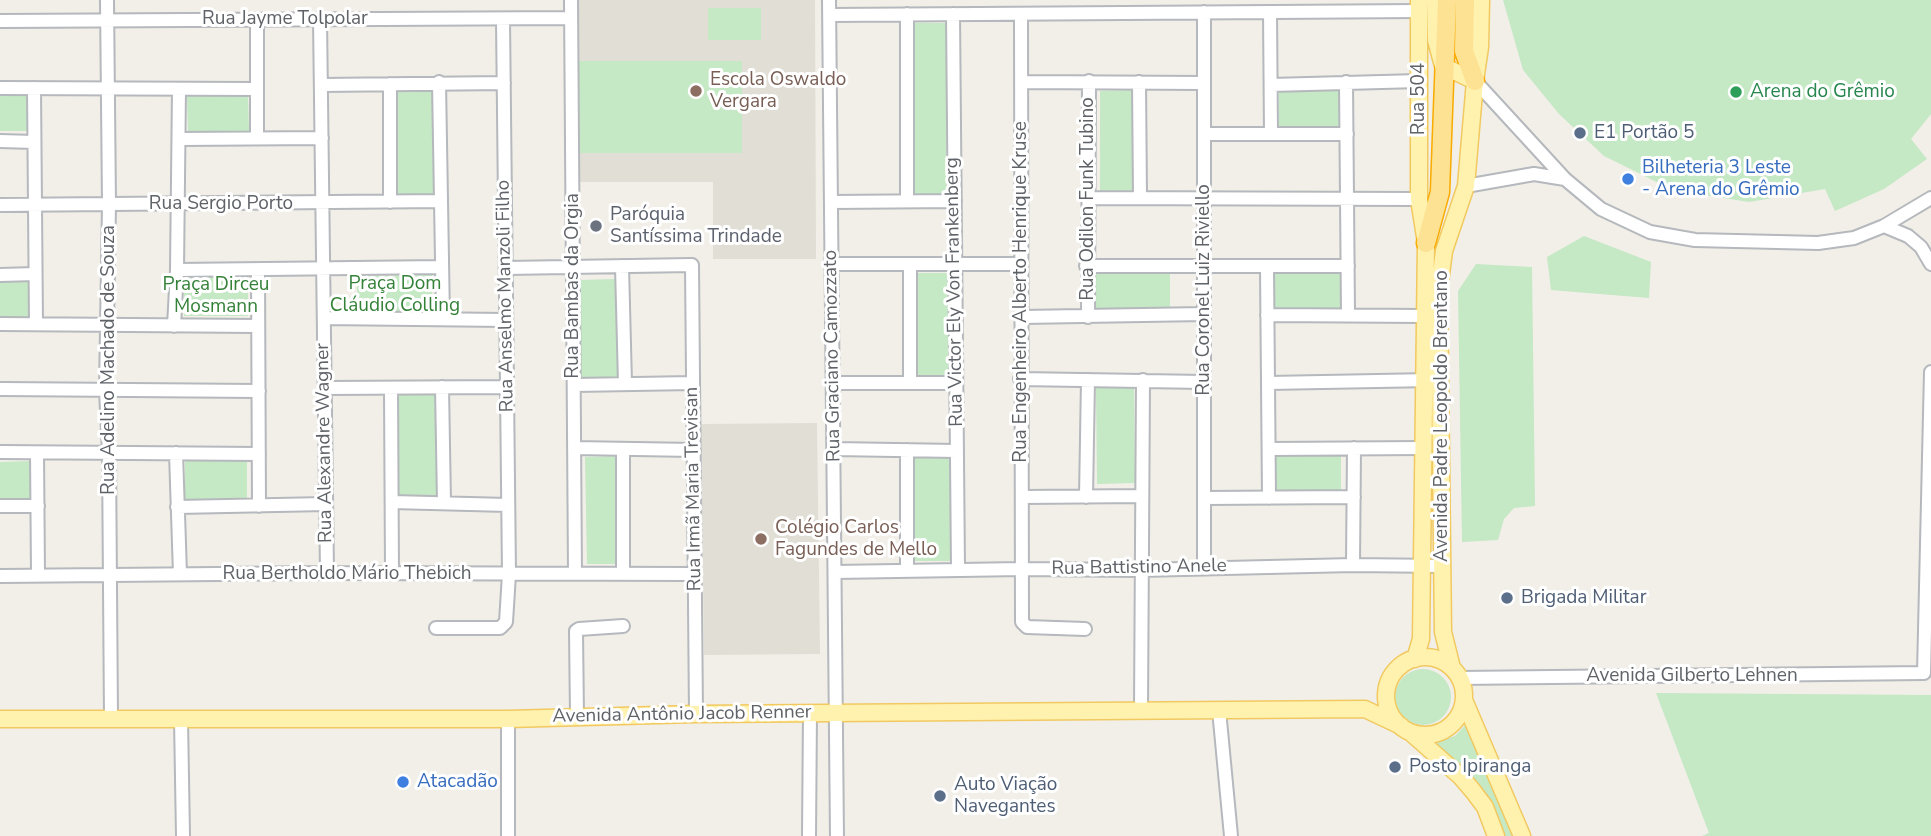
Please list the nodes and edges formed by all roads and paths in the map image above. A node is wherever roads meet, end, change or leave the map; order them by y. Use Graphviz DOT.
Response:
graph roads {
  1 [pos="107,0"];
  2 [pos="570,0"];
  3 [pos="830,0"];
  4 [pos="1435,0"];
  5 [pos="1447,0"];
  6 [pos="1465,0"];
  7 [pos="1481,0"];
  8 [pos="1419,6"];
  9 [pos="1204,12"];
  10 [pos="1270,12"];
  11 [pos="907,13"];
  12 [pos="953,14"];
  13 [pos="830,15"];
  14 [pos="1021,15"];
  15 [pos="571,18"];
  16 [pos="257,19"];
  17 [pos="320,19"];
  18 [pos="503,19"];
  19 [pos="107,20"];
  20 [pos="0,21"];
  21 [pos="1443,66"];
  22 [pos="1088,81"];
  23 [pos="1419,81"];
  24 [pos="1475,81"];
  25 [pos="439,82"];
  26 [pos="1021,82"];
  27 [pos="1139,82"];
  28 [pos="1346,82"];
  29 [pos="504,83"];
  30 [pos="1204,83"];
  31 [pos="390,84"];
  32 [pos="321,85"];
  33 [pos="1271,85"];
  34 [pos="0,88"];
  35 [pos="34,88"];
  36 [pos="108,88"];
  37 [pos="179,89"];
  38 [pos="257,89"];
  39 [pos="1204,134"];
  40 [pos="1271,134"];
  41 [pos="1347,134"];
  42 [pos="257,137"];
  43 [pos="322,138"];
  44 [pos="179,139"];
  45 [pos="0,141"];
  46 [pos="34,142"];
  47 [pos="1564,179"];
  48 [pos="1466,186"];
  49 [pos="1140,197"];
  50 [pos="1088,198"];
  51 [pos="1347,198"];
  52 [pos="1931,198"];
  53 [pos="1204,199"];
  54 [pos="1419,199"];
  55 [pos="441,201"];
  56 [pos="907,201"];
  57 [pos="955,201"];
  58 [pos="390,202"];
  59 [pos="831,202"];
  60 [pos="322,203"];
  61 [pos="109,204"];
  62 [pos="0,205"];
  63 [pos="35,205"];
  64 [pos="177,205"];
  65 [pos="1884,226"];
  66 [pos="1426,243"];
  67 [pos="832,264"];
  68 [pos="910,264"];
  69 [pos="1021,264"];
  70 [pos="1931,264"];
  71 [pos="955,265"];
  72 [pos="622,266"];
  73 [pos="1086,266"];
  74 [pos="1348,266"];
  75 [pos="442,267"];
  76 [pos="573,267"];
  77 [pos="1204,267"];
  78 [pos="1267,267"];
  79 [pos="506,268"];
  80 [pos="323,269"];
  81 [pos="177,270"];
  82 [pos="258,270"];
  83 [pos="36,274"];
  84 [pos="0,275"];
  85 [pos="1432,290"];
  86 [pos="1204,314"];
  87 [pos="1348,314"];
  88 [pos="1268,315"];
  89 [pos="1425,316"];
  90 [pos="1022,317"];
  91 [pos="1088,317"];
  92 [pos="324,318"];
  93 [pos="443,319"];
  94 [pos="506,320"];
  95 [pos="0,324"];
  96 [pos="36,324"];
  97 [pos="109,324"];
  98 [pos="174,326"];
  99 [pos="258,326"];
  100 [pos="1931,372"];
  101 [pos="1020,379"];
  102 [pos="1088,380"];
  103 [pos="1143,380"];
  104 [pos="1431,380"];
  105 [pos="1204,382"];
  106 [pos="693,383"];
  107 [pos="833,383"];
  108 [pos="910,383"];
  109 [pos="956,383"];
  110 [pos="1268,383"];
  111 [pos="625,384"];
  112 [pos="574,385"];
  113 [pos="442,387"];
  114 [pos="507,387"];
  115 [pos="325,388"];
  116 [pos="391,388"];
  117 [pos="0,389"];
  118 [pos="106,390"];
  119 [pos="259,391"];
  120 [pos="1423,447"];
  121 [pos="574,448"];
  122 [pos="1354,448"];
  123 [pos="624,449"];
  124 [pos="834,449"];
  125 [pos="1269,449"];
  126 [pos="694,450"];
  127 [pos="907,450"];
  128 [pos="957,451"];
  129 [pos="0,452"];
  130 [pos="37,453"];
  131 [pos="109,453"];
  132 [pos="176,453"];
  133 [pos="259,454"];
  134 [pos="1142,496"];
  135 [pos="1022,497"];
  136 [pos="1086,497"];
  137 [pos="1354,497"];
  138 [pos="1204,498"];
  139 [pos="1269,498"];
  140 [pos="392,502"];
  141 [pos="444,503"];
  142 [pos="326,504"];
  143 [pos="508,505"];
  144 [pos="0,506"];
  145 [pos="38,506"];
  146 [pos="259,506"];
  147 [pos="177,507"];
  148 [pos="1423,527"];
  149 [pos="1441,527"];
  150 [pos="1353,565"];
  151 [pos="1422,565"];
  152 [pos="1442,566"];
  153 [pos="1204,567"];
  154 [pos="958,569"];
  155 [pos="1022,569"];
  156 [pos="1141,570"];
  157 [pos="907,571"];
  158 [pos="835,572"];
  159 [pos="327,573"];
  160 [pos="392,573"];
  161 [pos="575,573"];
  162 [pos="110,574"];
  163 [pos="180,574"];
  164 [pos="509,574"];
  165 [pos="623,574"];
  166 [pos="695,574"];
  167 [pos="38,575"];
  168 [pos="0,576"];
  169 [pos="623,626"];
  170 [pos="436,628"];
  171 [pos="1085,629"];
  172 [pos="1415,659"];
  173 [pos="1455,673"];
  174 [pos="1386,694"];
  175 [pos="1464,700"];
  176 [pos="1141,709"];
  177 [pos="1219,709"];
  178 [pos="1365,709"];
  179 [pos="836,712"];
  180 [pos="810,713"];
  181 [pos="696,714"];
  182 [pos="577,717"];
  183 [pos="0,719"];
  184 [pos="111,719"];
  185 [pos="181,719"];
  186 [pos="508,719"];
  187 [pos="1406,729"];
  188 [pos="183,836"];
  189 [pos="508,836"];
  190 [pos="809,836"];
  191 [pos="837,836"];
  192 [pos="1231,836"];
  193 [pos="1496,836"];
  194 [pos="1522,836"];
  1 -- 19 [label="street, Rua Adelino Machado de Souza"];
  2 -- 15 [label="street, Rua Bambas da Orgia"];
  3 -- 13 [label="street, Rua Graciano Camozzato"];
  4 -- 21 [label="main road"];
  5 -- 21 [label="highway"];
  6 -- 24 [label="highway"];
  7 -- 24 [label="main road, Avenida Padre Leopoldo Brentano"];
  8 -- 10 [label="street"];
  8 -- 23 [label="main road, Rua 504"];
  9 -- 10 [label="street"];
  9 -- 14 [label="street"];
  9 -- 30 [label="street, Rua Coronel Luiz Riviello"];
  10 -- 33 [label="street"];
  11 -- 12 [label="street"];
  11 -- 13 [label="street"];
  11 -- 56 [label="street"];
  12 -- 14 [label="street"];
  12 -- 57 [label="street, Rua Victor Ely Von Frankenberg"];
  13 -- 59 [label="street, Rua Graciano Camozzato"];
  14 -- 26 [label="street, Rua Engenheiro Alberto Henrique Kruse"];
  15 -- 18 [label="street, Rua Jayme Tolpolar"];
  15 -- 76 [label="street, Rua Bambas da Orgia"];
  16 -- 17 [label="street, Rua Jayme Tolpolar"];
  16 -- 19 [label="street, Rua Jayme Tolpolar"];
  16 -- 38 [label="street"];
  17 -- 18 [label="street, Rua Jayme Tolpolar"];
  17 -- 32 [label="street, Rua Alexandre Wagner"];
  18 -- 29 [label="street, Rua Anselmo Manzoli Filho"];
  19 -- 20 [label="street, Rua Jayme Tolpolar"];
  19 -- 36 [label="street, Rua Adelino Machado de Souza"];
  21 -- 24 [label="main road"];
  21 -- 66 [label="highway"];
  22 -- 26 [label="street"];
  22 -- 27 [label="street"];
  22 -- 50 [label="street, Rua Odilon Funk Tubino"];
  23 -- 28 [label="street"];
  23 -- 54 [label="main road, Rua 504"];
  24 -- 47 [label="street"];
  24 -- 48 [label="main road, Avenida Padre Leopoldo Brentano"];
  25 -- 29 [label="street"];
  25 -- 31 [label="street"];
  25 -- 55 [label="street"];
  26 -- 69 [label="street, Rua Engenheiro Alberto Henrique Kruse"];
  27 -- 30 [label="street"];
  27 -- 49 [label="street"];
  28 -- 33 [label="street"];
  28 -- 41 [label="street"];
  29 -- 79 [label="street, Rua Anselmo Manzoli Filho"];
  30 -- 39 [label="street, Rua Coronel Luiz Riviello"];
  31 -- 32 [label="street"];
  31 -- 58 [label="street"];
  32 -- 43 [label="street, Rua Alexandre Wagner"];
  33 -- 40 [label="street"];
  34 -- 35 [label="street"];
  35 -- 36 [label="street"];
  35 -- 46 [label="street"];
  36 -- 37 [label="street"];
  36 -- 61 [label="street, Rua Adelino Machado de Souza"];
  37 -- 38 [label="street"];
  37 -- 44 [label="street"];
  38 -- 42 [label="street"];
  39 -- 40 [label="street"];
  39 -- 53 [label="street, Rua Coronel Luiz Riviello"];
  40 -- 41 [label="street"];
  41 -- 51 [label="street"];
  42 -- 43 [label="street"];
  42 -- 44 [label="street"];
  43 -- 60 [label="street, Rua Alexandre Wagner"];
  44 -- 64 [label="street"];
  45 -- 46 [label="street"];
  46 -- 63 [label="street"];
  47 -- 48 [label="street"];
  47 -- 65 [label="street"];
  48 -- 85 [label="main road, Avenida Padre Leopoldo Brentano"];
  49 -- 50 [label="street"];
  49 -- 53 [label="street"];
  50 -- 73 [label="street, Rua Odilon Funk Tubino"];
  51 -- 53 [label="street"];
  51 -- 54 [label="street"];
  51 -- 74 [label="street"];
  52 -- 65 [label="street"];
  53 -- 77 [label="street, Rua Coronel Luiz Riviello"];
  54 -- 66 [label="main road, Avenida Padre Leopoldo Brentano"];
  55 -- 58 [label="street, Rua Sergio Porto"];
  55 -- 75 [label="street"];
  56 -- 57 [label="street"];
  56 -- 59 [label="street"];
  57 -- 71 [label="street, Rua Victor Ely Von Frankenberg"];
  58 -- 60 [label="street, Rua Sergio Porto"];
  59 -- 67 [label="street, Rua Graciano Camozzato"];
  60 -- 64 [label="street, Rua Sergio Porto"];
  60 -- 80 [label="street, Rua Alexandre Wagner"];
  61 -- 63 [label="street, Rua Sergio Porto"];
  61 -- 64 [label="street, Rua Sergio Porto"];
  61 -- 97 [label="street, Rua Adelino Machado de Souza"];
  62 -- 63 [label="street, Rua Sergio Porto"];
  63 -- 83 [label="street"];
  64 -- 81 [label="street"];
  65 -- 70 [label="street"];
  66 -- 85 [label="main road, Avenida Padre Leopoldo Brentano"];
  67 -- 68 [label="street"];
  67 -- 107 [label="street, Rua Graciano Camozzato"];
  68 -- 71 [label="street"];
  68 -- 108 [label="street"];
  69 -- 71 [label="street"];
  69 -- 90 [label="street, Rua Engenheiro Alberto Henrique Kruse"];
  71 -- 109 [label="street, Rua Victor Ely Von Frankenberg"];
  72 -- 76 [label="street"];
  72 -- 106 [label="street, Rua Irmã Maria Trevisan"];
  72 -- 111 [label="street"];
  73 -- 77 [label="street"];
  73 -- 91 [label="street, Rua Odilon Funk Tubino"];
  74 -- 78 [label="street"];
  74 -- 87 [label="street"];
  75 -- 80 [label="street"];
  75 -- 93 [label="street"];
  76 -- 79 [label="street"];
  76 -- 112 [label="street, Rua Bambas da Orgia"];
  77 -- 78 [label="street"];
  77 -- 86 [label="street, Rua Coronel Luiz Riviello"];
  78 -- 88 [label="street"];
  79 -- 94 [label="street, Rua Anselmo Manzoli Filho"];
  80 -- 82 [label="street"];
  80 -- 92 [label="street, Rua Alexandre Wagner"];
  81 -- 82 [label="street"];
  81 -- 98 [label="street"];
  82 -- 99 [label="street"];
  83 -- 84 [label="street"];
  83 -- 96 [label="street"];
  85 -- 89 [label="main road, Avenida Padre Leopoldo Brentano"];
  85 -- 104 [label="main road, Avenida Padre Leopoldo Brentano"];
  86 -- 91 [label="street"];
  86 -- 105 [label="street, Rua Coronel Luiz Riviello"];
  87 -- 88 [label="street"];
  87 -- 89 [label="street"];
  88 -- 110 [label="street"];
  89 -- 104 [label="main road, Avenida Padre Leopoldo Brentano"];
  90 -- 91 [label="street"];
  90 -- 101 [label="street, Rua Engenheiro Alberto Henrique Kruse"];
  92 -- 93 [label="street"];
  92 -- 115 [label="street, Rua Alexandre Wagner"];
  93 -- 94 [label="street"];
  94 -- 114 [label="street, Rua Anselmo Manzoli Filho"];
  95 -- 96 [label="street"];
  96 -- 97 [label="street"];
  97 -- 98 [label="street"];
  97 -- 118 [label="street, Rua Adelino Machado de Souza"];
  98 -- 99 [label="street"];
  99 -- 119 [label="street"];
  100 -- 173 [label="street, Avenida Gilberto Lehnen"];
  101 -- 102 [label="street"];
  101 -- 135 [label="street, Rua Engenheiro Alberto Henrique Kruse"];
  102 -- 103 [label="street"];
  102 -- 136 [label="street"];
  103 -- 105 [label="street"];
  103 -- 134 [label="street"];
  104 -- 110 [label="street"];
  104 -- 120 [label="main road, Avenida Padre Leopoldo Brentano"];
  104 -- 149 [label="main road, Avenida Padre Leopoldo Brentano"];
  105 -- 138 [label="street, Rua Coronel Luiz Riviello"];
  106 -- 111 [label="street"];
  106 -- 126 [label="street, Rua Irmã Maria Trevisan"];
  107 -- 108 [label="street"];
  107 -- 124 [label="street, Rua Graciano Camozzato"];
  108 -- 109 [label="street"];
  109 -- 128 [label="street, Rua Victor Ely Von Frankenberg"];
  110 -- 125 [label="street"];
  111 -- 112 [label="street"];
  112 -- 121 [label="street, Rua Bambas da Orgia"];
  113 -- 114 [label="street"];
  113 -- 116 [label="street"];
  113 -- 141 [label="street"];
  114 -- 143 [label="street, Rua Anselmo Manzoli Filho"];
  115 -- 116 [label="street"];
  115 -- 142 [label="street, Rua Alexandre Wagner"];
  116 -- 140 [label="street"];
  117 -- 118 [label="street"];
  118 -- 119 [label="street"];
  118 -- 131 [label="street, Rua Adelino Machado de Souza"];
  119 -- 133 [label="street"];
  120 -- 122 [label="street"];
  120 -- 148 [label="main road, Avenida Padre Leopoldo Brentano"];
  121 -- 123 [label="street"];
  121 -- 161 [label="street, Rua Bambas da Orgia"];
  122 -- 125 [label="street"];
  122 -- 137 [label="street"];
  123 -- 126 [label="street"];
  123 -- 165 [label="street"];
  124 -- 127 [label="street"];
  124 -- 158 [label="street, Rua Graciano Camozzato"];
  125 -- 139 [label="street"];
  126 -- 166 [label="street, Rua Irmã Maria Trevisan"];
  127 -- 128 [label="street"];
  127 -- 157 [label="street"];
  128 -- 154 [label="street, Rua Victor Ely Von Frankenberg"];
  129 -- 130 [label="street"];
  130 -- 131 [label="street"];
  130 -- 145 [label="street"];
  131 -- 132 [label="street"];
  131 -- 162 [label="street, Rua Adelino Machado de Souza"];
  132 -- 133 [label="street"];
  132 -- 147 [label="street"];
  133 -- 146 [label="street"];
  134 -- 136 [label="street"];
  134 -- 156 [label="street"];
  135 -- 136 [label="street"];
  135 -- 155 [label="street, Rua Engenheiro Alberto Henrique Kruse"];
  137 -- 139 [label="street"];
  137 -- 150 [label="street"];
  138 -- 139 [label="street"];
  138 -- 153 [label="street, Rua Coronel Luiz Riviello"];
  140 -- 141 [label="street"];
  140 -- 160 [label="street"];
  141 -- 143 [label="street"];
  142 -- 146 [label="street"];
  142 -- 159 [label="street, Rua Alexandre Wagner"];
  143 -- 164 [label="street, Rua Anselmo Manzoli Filho"];
  144 -- 145 [label="street"];
  145 -- 167 [label="street"];
  146 -- 147 [label="street"];
  147 -- 163 [label="street"];
  148 -- 149 [label="main road"];
  148 -- 151 [label="main road, Avenida Padre Leopoldo Brentano"];
  149 -- 152 [label="main road, Avenida Padre Leopoldo Brentano"];
  150 -- 151 [label="street, Rua Battistino Anele"];
  150 -- 153 [label="street, Rua Battistino Anele"];
  151 -- 152 [label="street, Rua Battistino Anele"];
  151 -- 172 [label="main road, Avenida Padre Leopoldo Brentano"];
  152 -- 173 [label="main road, Avenida Padre Leopoldo Brentano"];
  153 -- 156 [label="street, Rua Battistino Anele"];
  154 -- 155 [label="street, Rua Battistino Anele"];
  154 -- 157 [label="street, Rua Battistino Anele"];
  155 -- 156 [label="street, Rua Battistino Anele"];
  155 -- 171 [label="street, Rua Engenheiro Alberto Henrique Kruse"];
  156 -- 176 [label="street"];
  157 -- 158 [label="street, Rua Battistino Anele"];
  158 -- 179 [label="street, Rua Graciano Camozzato"];
  159 -- 160 [label="street, Rua Bertholdo Mário Thebich"];
  159 -- 163 [label="street, Rua Bertholdo Mário Thebich"];
  160 -- 164 [label="street, Rua Bertholdo Mário Thebich"];
  161 -- 164 [label="street, Rua Bertholdo Mário Thebich"];
  161 -- 165 [label="street, Rua Bertholdo Mário Thebich"];
  162 -- 163 [label="street, Rua Bertholdo Mário Thebich"];
  162 -- 167 [label="street, Rua Bertholdo Mário Thebich"];
  162 -- 184 [label="street, Rua Adelino Machado de Souza"];
  164 -- 170 [label="street, Rua Anselmo Manzoli Filho"];
  165 -- 166 [label="street, Rua Bertholdo Mário Thebich"];
  166 -- 181 [label="street, Rua Irmã Maria Trevisan"];
  167 -- 168 [label="street, Rua Bertholdo Mário Thebich"];
  169 -- 182 [label="street"];
  172 -- 173 [label="main road"];
  172 -- 174 [label="main road"];
  173 -- 175 [label="main road"];
  174 -- 178 [label="main road"];
  174 -- 187 [label="main road"];
  175 -- 187 [label="main road"];
  175 -- 194 [label="main road"];
  176 -- 177 [label="main road, Avenida Antônio Jacob Renner"];
  176 -- 179 [label="main road, Avenida Antônio Jacob Renner"];
  177 -- 178 [label="main road, Avenida Antônio Jacob Renner"];
  177 -- 192 [label="street"];
  178 -- 187 [label="main road, Avenida Antônio Jacob Renner"];
  179 -- 180 [label="main road, Avenida Antônio Jacob Renner"];
  179 -- 191 [label="street, Rua Graciano Camozzato"];
  180 -- 181 [label="main road, Avenida Antônio Jacob Renner"];
  180 -- 190 [label="street"];
  181 -- 182 [label="main road, Avenida Antônio Jacob Renner"];
  182 -- 186 [label="main road, Avenida Antônio Jacob Renner"];
  183 -- 184 [label="main road, Avenida Antônio Jacob Renner"];
  184 -- 185 [label="main road, Avenida Antônio Jacob Renner"];
  185 -- 186 [label="main road, Avenida Antônio Jacob Renner"];
  185 -- 188 [label="street"];
  186 -- 189 [label="street"];
  187 -- 193 [label="main road"];
}
